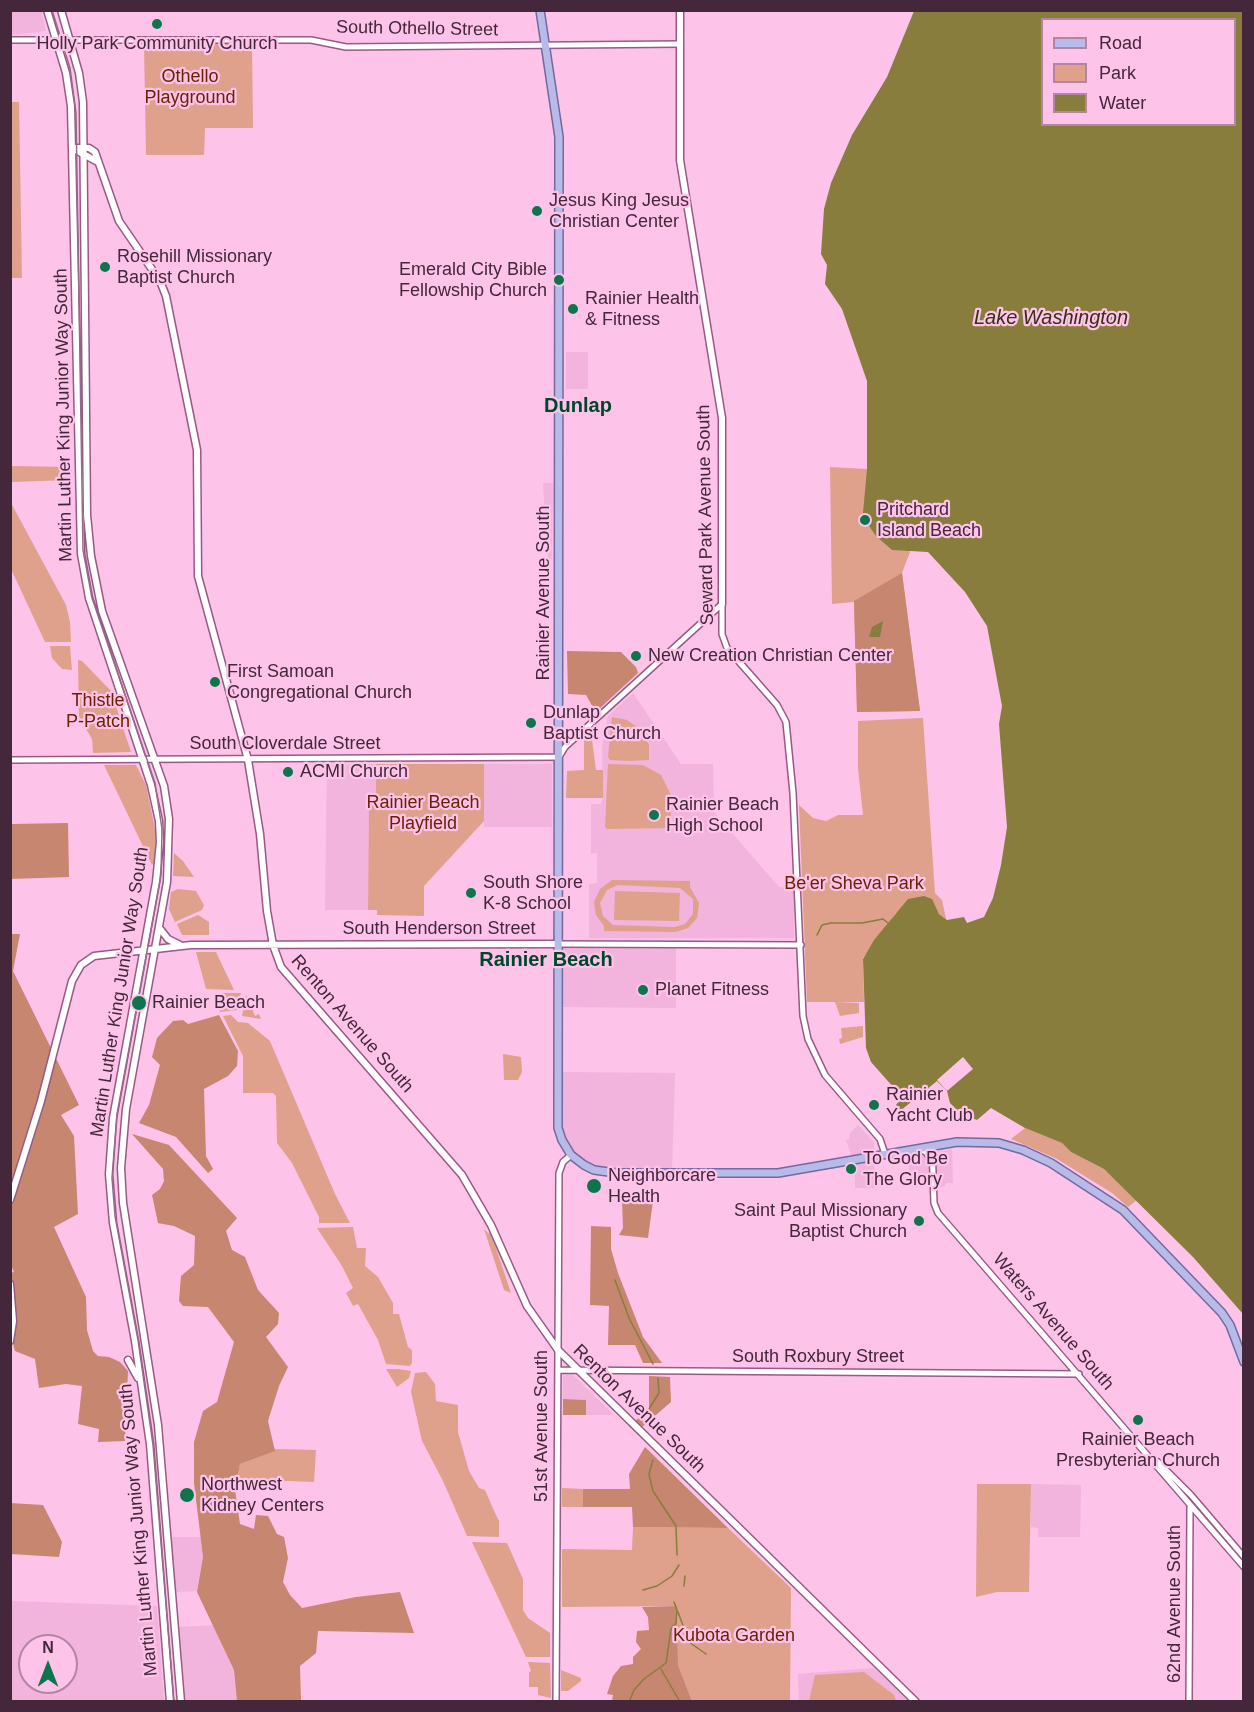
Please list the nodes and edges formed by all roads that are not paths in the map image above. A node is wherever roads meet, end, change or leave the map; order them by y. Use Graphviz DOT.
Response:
graph roads {
  1 [pos="47,10"];
  2 [pos="61,10"];
  3 [pos="540,10"];
  4 [pos="680,10"];
  5 [pos="56,39"];
  6 [pos="10,40"];
  7 [pos="70,40"];
  8 [pos="680,44"];
  9 [pos="546,45"];
  10 [pos="84,147"];
  11 [pos="72,148"];
  12 [pos="83,156"];
  13 [pos="98,162"];
  14 [pos="722,604"];
  15 [pos="559,757"];
  16 [pos="154,759"];
  17 [pos="10,760"];
  18 [pos="142,760"];
  19 [pos="248,760"];
  20 [pos="160,930"];
  21 [pos="559,944"];
  22 [pos="181,945"];
  23 [pos="273,945"];
  24 [pos="801,945"];
  25 [pos="157,948"];
  26 [pos="142,949"];
  27 [pos="932,1146"];
  28 [pos="914,1149"];
  29 [pos="885,1154"];
  30 [pos="571,1155"];
  31 [pos="934,1168"];
  32 [pos="10,1200"];
  33 [pos="10,1284"];
  34 [pos="10,1341"];
  35 [pos="558,1350"];
  36 [pos="128,1360"];
  37 [pos="1244,1362"];
  38 [pos="558,1370"];
  39 [pos="577,1370"];
  40 [pos="594,1370"];
  41 [pos="1079,1374"];
  42 [pos="589,1381"];
  43 [pos="141,1384"];
  44 [pos="1154,1460"];
  45 [pos="1190,1507"];
  46 [pos="1244,1557"];
  47 [pos="1244,1567"];
  48 [pos="170,1701"];
  49 [pos="181,1701"];
  50 [pos="556,1701"];
  51 [pos="916,1701"];
  52 [pos="1189,1701"];
  1 -- 5 [label="main road, Martin Luther King Junior Way South"];
  2 -- 7 [label="main road, Martin Luther King Junior Way South"];
  3 -- 9 [label="main road, Rainier Avenue South"];
  4 -- 8 [label="main road, Seward Park Avenue South"];
  5 -- 6 [label="street, South Othello Street"];
  5 -- 7 [label="street, South Othello Street"];
  5 -- 11 [label="main road, Martin Luther King Junior Way South"];
  7 -- 9 [label="street, South Othello Street"];
  7 -- 10 [label="main road, Martin Luther King Junior Way South"];
  8 -- 9 [label="street, South Othello Street"];
  8 -- 14 [label="main road, Seward Park Avenue South"];
  9 -- 15 [label="main road, Rainier Avenue South"];
  10 -- 11 [label="main road"];
  10 -- 12 [label="main road, Martin Luther King Junior Way South"];
  10 -- 13 [label="main road, Renton Avenue South"];
  11 -- 12 [label="main road"];
  11 -- 18 [label="main road, Martin Luther King Junior Way South"];
  12 -- 13 [label="main road"];
  12 -- 16 [label="main road, Martin Luther King Junior Way South"];
  13 -- 19 [label="main road, Renton Avenue South"];
  14 -- 15 [label="street"];
  14 -- 24 [label="street, Seward Park Avenue South"];
  15 -- 19 [label="street, South Cloverdale Street"];
  15 -- 21 [label="main road, Rainier Avenue South"];
  16 -- 18 [label="street, South Cloverdale Street"];
  16 -- 19 [label="street, South Cloverdale Street"];
  16 -- 20 [label="main road, Martin Luther King Junior Way South"];
  17 -- 18 [label="street, South Cloverdale Street"];
  18 -- 26 [label="main road, Martin Luther King Junior Way South"];
  19 -- 23 [label="main road, Renton Avenue South"];
  20 -- 22 [label="main road"];
  20 -- 25 [label="main road, Martin Luther King Junior Way South"];
  21 -- 23 [label="main road, South Henderson Street"];
  21 -- 24 [label="street, South Henderson Street"];
  21 -- 30 [label="main road, Rainier Avenue South"];
  22 -- 23 [label="main road, South Henderson Street"];
  22 -- 25 [label="main road, South Henderson Street"];
  23 -- 35 [label="main road, Renton Avenue South"];
  24 -- 29 [label="street, Seward Park Avenue South"];
  25 -- 26 [label="main road, South Henderson Street"];
  25 -- 49 [label="main road, Martin Luther King Junior Way South"];
  26 -- 32 [label="main road, South Henderson Street"];
  26 -- 43 [label="main road, Martin Luther King Junior Way South"];
  27 -- 28 [label="main road"];
  27 -- 31 [label="street"];
  27 -- 37 [label="main road"];
  28 -- 29 [label="main road"];
  28 -- 31 [label="street"];
  29 -- 30 [label="main road"];
  30 -- 35 [label="street, 51st Avenue South"];
  31 -- 41 [label="street, Waters Avenue South"];
  33 -- 34 [label="main road"];
  35 -- 38 [label="street, 51st Avenue South"];
  35 -- 39 [label="main road, Renton Avenue South"];
  36 -- 43 [label="main road"];
  38 -- 39 [label="street, South Roxbury Street"];
  38 -- 50 [label="street, 51st Avenue South"];
  39 -- 40 [label="street, South Roxbury Street"];
  39 -- 42 [label="main road, Renton Avenue South"];
  40 -- 41 [label="street, South Roxbury Street"];
  40 -- 42 [label="street"];
  41 -- 44 [label="street, Waters Avenue South"];
  42 -- 51 [label="main road, Renton Avenue South"];
  43 -- 48 [label="main road, Martin Luther King Junior Way South"];
  44 -- 45 [label="street, Waters Avenue South"];
  44 -- 46 [label="street, Waters Avenue South"];
  45 -- 47 [label="street, Waters Avenue South"];
  45 -- 52 [label="street, 62nd Avenue South"];
}
